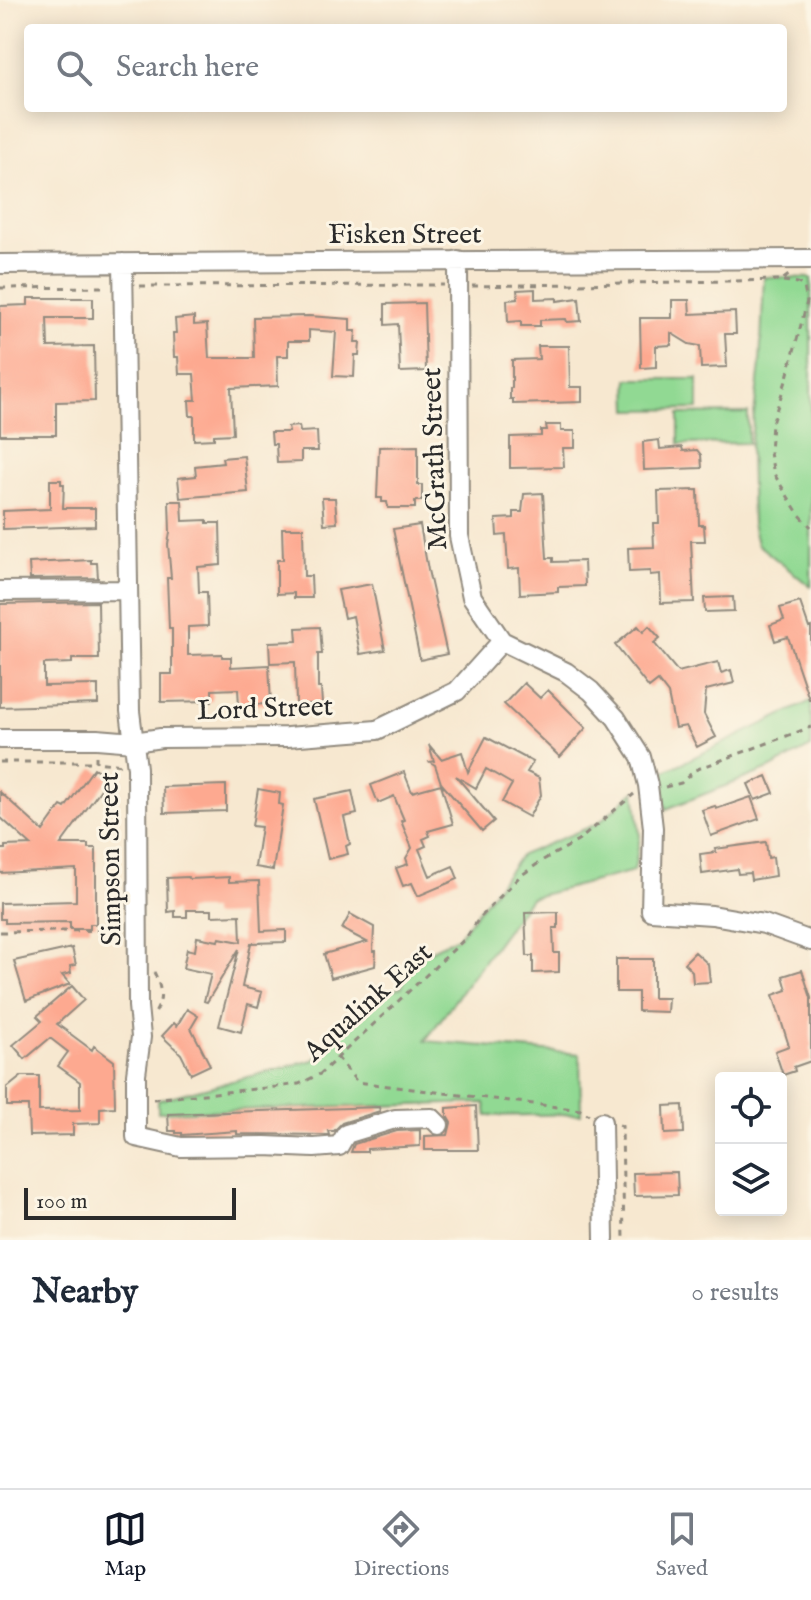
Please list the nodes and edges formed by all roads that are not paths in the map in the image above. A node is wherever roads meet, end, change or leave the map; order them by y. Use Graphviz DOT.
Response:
graph roads {
  1 [pos="458,260"];
  2 [pos="123,263"];
  3 [pos="0,264"];
  4 [pos="805,266"];
  5 [pos="128,590"];
  6 [pos="0,591"];
  7 [pos="502,641"];
  8 [pos="0,739"];
  9 [pos="134,742"];
  10 [pos="811,941"];
  11 [pos="602,1122"];
  12 [pos="439,1125"];
  13 [pos="604,1240"];
  1 -- 2 [label="street, Fisken Street"];
  1 -- 4 [label="street, Fisken Street"];
  1 -- 7 [label="street, McGrath Street"];
  2 -- 3 [label="street, Fisken Street"];
  2 -- 5 [label="street, Simpson Street"];
  5 -- 6 [label="street"];
  5 -- 9 [label="street, Simpson Street"];
  7 -- 9 [label="street, Lord Street"];
  7 -- 10 [label="street, McGrath Street"];
  8 -- 9 [label="street, Lord Street"];
  9 -- 12 [label="street, Simpson Street"];
  11 -- 13 [label="street"];
}
